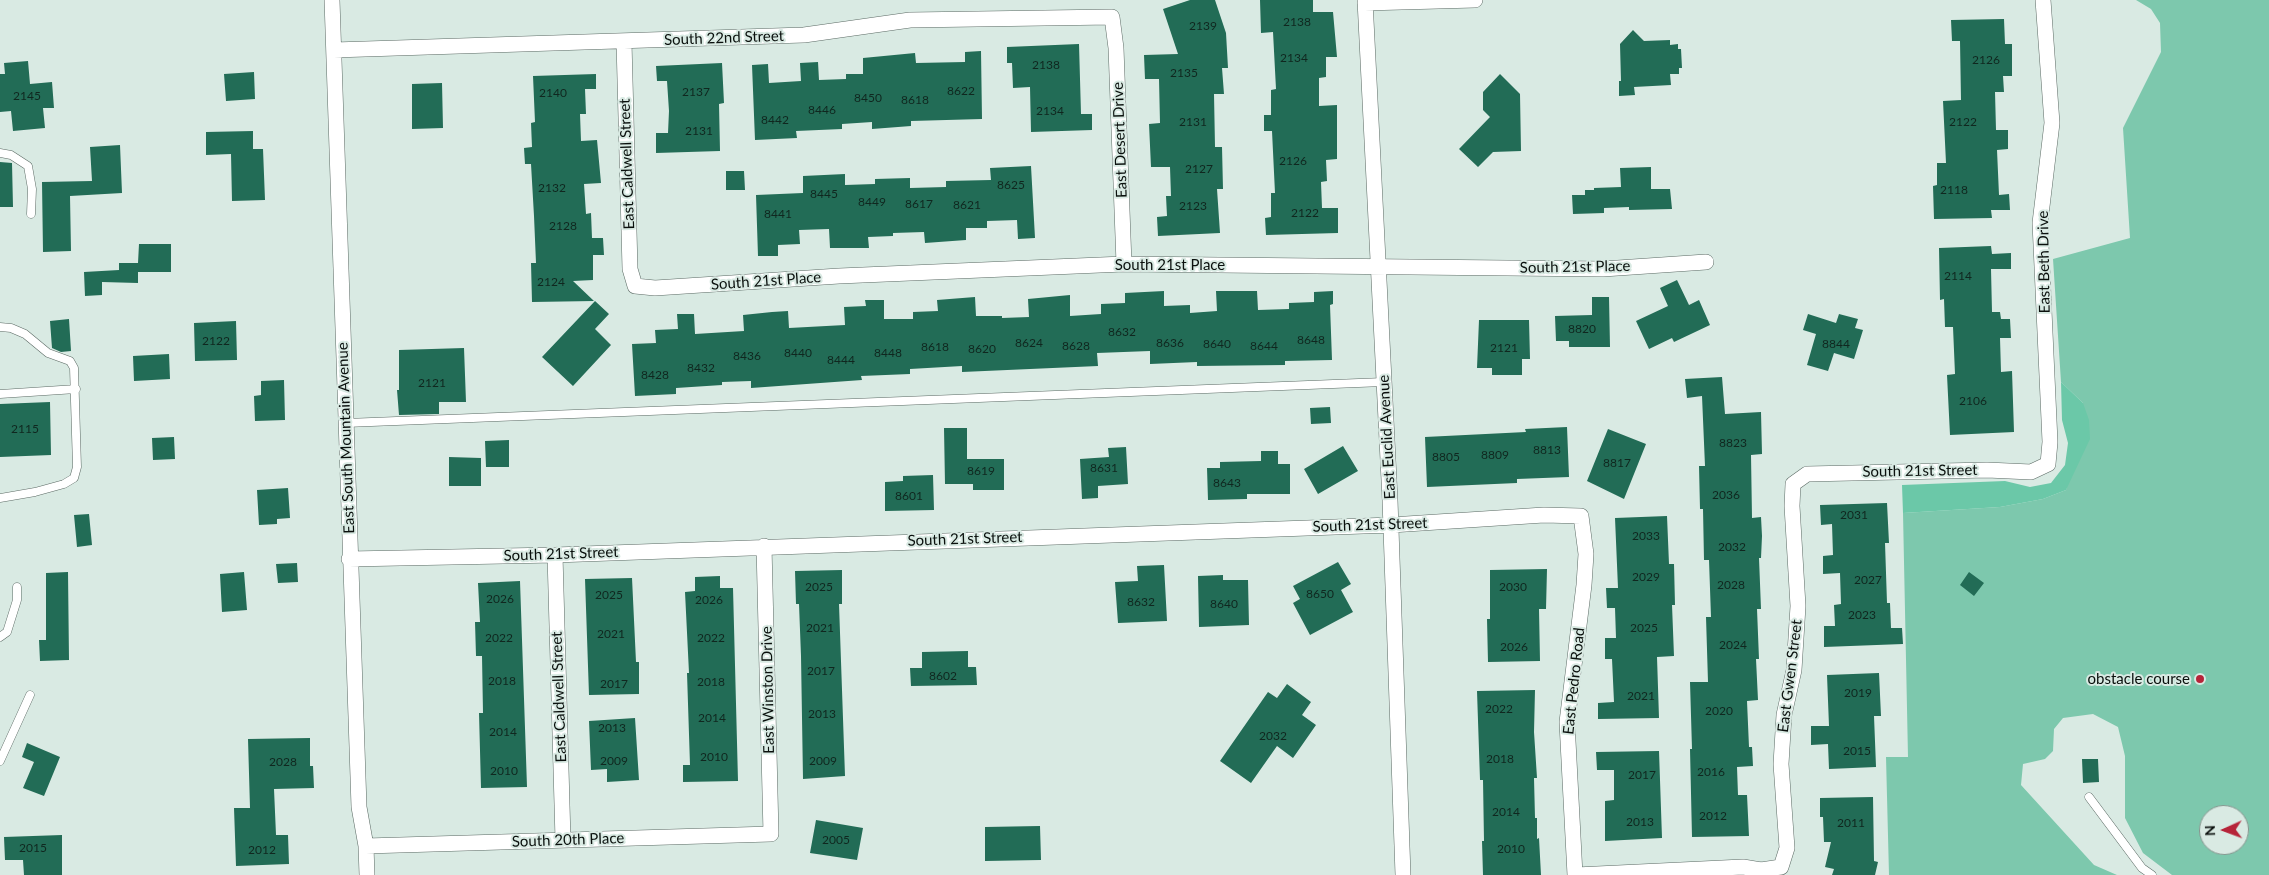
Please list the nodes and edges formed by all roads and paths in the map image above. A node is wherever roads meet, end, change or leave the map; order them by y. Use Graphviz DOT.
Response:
graph roads {
  1 [pos="332,0"];
  2 [pos="1475,0"];
  3 [pos="2043,0"];
  4 [pos="1365,1"];
  5 [pos="1112,17"];
  6 [pos="624,42"];
  7 [pos="334,50"];
  8 [pos="0,153"];
  9 [pos="31,214"];
  10 [pos="1706,262"];
  11 [pos="1124,264"];
  12 [pos="1379,268"];
  13 [pos="635,286"];
  14 [pos="0,327"];
  15 [pos="1384,382"];
  16 [pos="76,389"];
  17 [pos="0,394"];
  18 [pos="346,424"];
  19 [pos="2048,464"];
  20 [pos="1793,484"];
  21 [pos="0,498"];
  22 [pos="1581,516"];
  23 [pos="1390,524"];
  24 [pos="764,546"];
  25 [pos="555,555"];
  26 [pos="349,559"];
  27 [pos="17,587"];
  28 [pos="0,637"];
  29 [pos="30,695"];
  30 [pos="1,758"];
  31 [pos="2089,797"];
  32 [pos="771,834"];
  33 [pos="563,840"];
  34 [pos="366,846"];
  35 [pos="367,875"];
  36 [pos="1402,875"];
  37 [pos="1575,875"];
  38 [pos="2152,875"];
  1 -- 7 [label="street, East South Mountain Avenue"];
  2 -- 4 [label="street"];
  3 -- 19 [label="street, East Beth Drive"];
  4 -- 12 [label="street, East Euclid Avenue"];
  5 -- 6 [label="street, South 22nd Street"];
  5 -- 11 [label="street, East Desert Drive"];
  6 -- 7 [label="street, South 22nd Street"];
  6 -- 13 [label="street, East Caldwell Street"];
  7 -- 18 [label="street, East South Mountain Avenue"];
  8 -- 9 [label="lane"];
  10 -- 12 [label="street, South 21st Place"];
  11 -- 12 [label="street, South 21st Place"];
  11 -- 13 [label="street, South 21st Place"];
  12 -- 15 [label="street, East Euclid Avenue"];
  14 -- 16 [label="lane"];
  15 -- 18 [label="lane"];
  15 -- 23 [label="street, East Euclid Avenue"];
  16 -- 17 [label="lane"];
  16 -- 21 [label="lane"];
  18 -- 26 [label="street, East South Mountain Avenue"];
  19 -- 20 [label="street, South 21st Street"];
  20 -- 37 [label="street, East Gwen Street"];
  22 -- 23 [label="street, South 21st Street"];
  22 -- 37 [label="street, East Pedro Road"];
  23 -- 24 [label="street, South 21st Street"];
  23 -- 36 [label="street, East Euclid Avenue"];
  24 -- 25 [label="street, South 21st Street"];
  24 -- 32 [label="street, East Winston Drive"];
  25 -- 26 [label="street, South 21st Street"];
  25 -- 33 [label="street, East Caldwell Street"];
  26 -- 34 [label="street, East South Mountain Avenue"];
  27 -- 28 [label="lane"];
  29 -- 30 [label="lane"];
  31 -- 38 [label="lane"];
  32 -- 33 [label="street, South 20th Place"];
  33 -- 34 [label="street, South 20th Place"];
  34 -- 35 [label="street, East South Mountain Avenue"];
}
